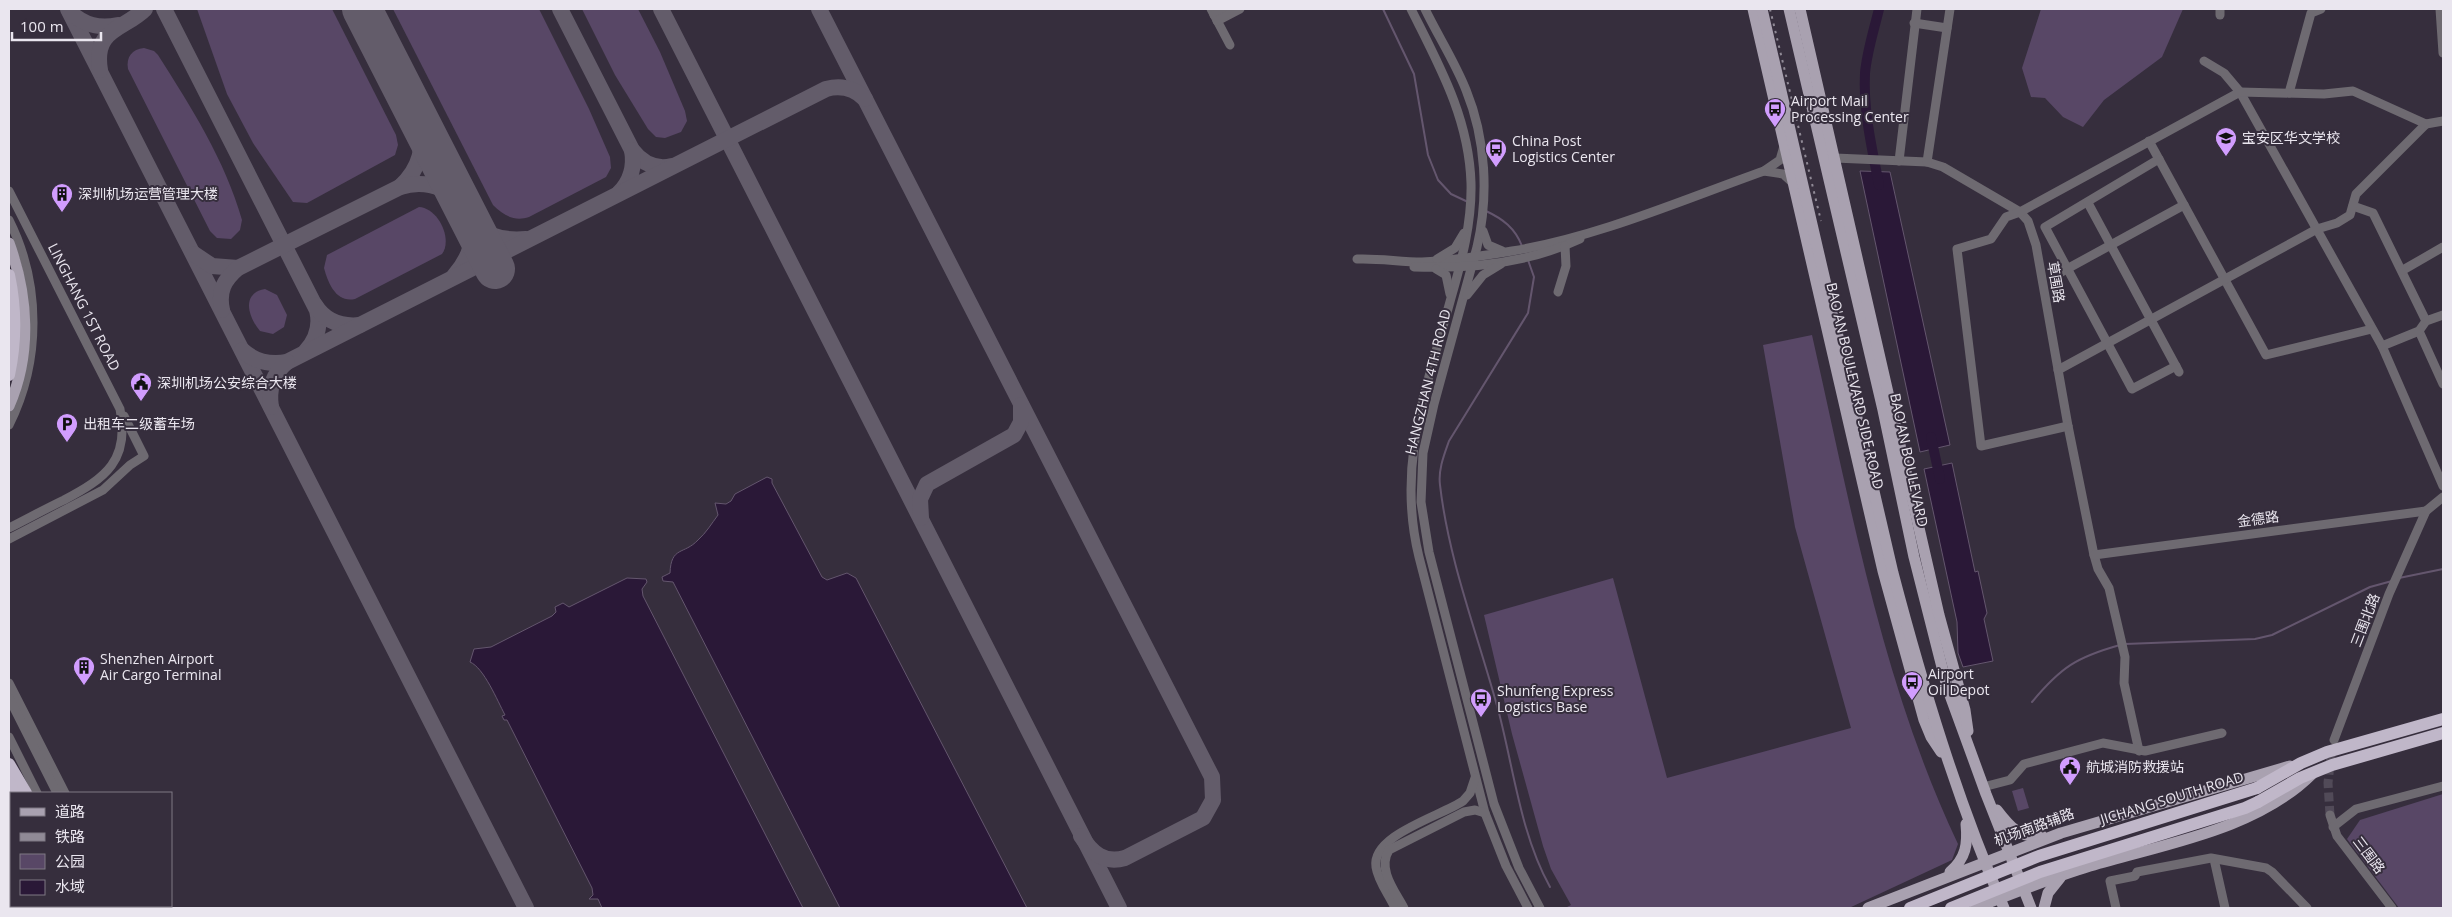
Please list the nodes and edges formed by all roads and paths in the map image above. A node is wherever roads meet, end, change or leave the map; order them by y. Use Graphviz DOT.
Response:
graph roads {
  1 [pos="1226,9"];
  2 [pos="1240,9"];
  3 [pos="1411,9"];
  4 [pos="1425,9"];
  5 [pos="1753,9"];
  6 [pos="1762,9"];
  7 [pos="1789,9"];
  8 [pos="1800,9"];
  9 [pos="1917,9"];
  10 [pos="1950,9"];
  11 [pos="2321,9"];
  12 [pos="2440,9"];
  13 [pos="1214,15"];
  14 [pos="1914,23"];
  15 [pos="1947,28"];
  16 [pos="1230,45"];
  17 [pos="2443,53"];
  18 [pos="2204,61"];
  19 [pos="2240,92"];
  20 [pos="2290,93"];
  21 [pos="2443,121"];
  22 [pos="2426,124"];
  23 [pos="2149,141"];
  24 [pos="1784,142"];
  25 [pos="1835,158"];
  26 [pos="2159,159"];
  27 [pos="1899,161"];
  28 [pos="1927,162"];
  29 [pos="1764,171"];
  30 [pos="1794,184"];
  31 [pos="9,191"];
  32 [pos="2088,203"];
  33 [pos="2184,205"];
  34 [pos="2353,206"];
  35 [pos="2020,212"];
  36 [pos="9,220"];
  37 [pos="1469,221"];
  38 [pos="1482,225"];
  39 [pos="2317,229"];
  40 [pos="1599,230"];
  41 [pos="9,244"];
  42 [pos="2110,245"];
  43 [pos="1565,246"];
  44 [pos="1549,247"];
  45 [pos="2443,247"];
  46 [pos="1855,248"];
  47 [pos="1513,251"];
  48 [pos="1474,261"];
  49 [pos="1511,261"];
  50 [pos="1461,262"];
  51 [pos="1431,264"];
  52 [pos="2067,268"];
  53 [pos="2402,270"];
  54 [pos="9,275"];
  55 [pos="2054,276"];
  56 [pos="2225,279"];
  57 [pos="1558,292"];
  58 [pos="1462,302"];
  59 [pos="1449,306"];
  60 [pos="2443,315"];
  61 [pos="1861,319"];
  62 [pos="2150,319"];
  63 [pos="2426,321"];
  64 [pos="2372,329"];
  65 [pos="2419,331"];
  66 [pos="2107,343"];
  67 [pos="2382,346"];
  68 [pos="2058,370"];
  69 [pos="9,374"];
  70 [pos="2443,384"];
  71 [pos="9,406"];
  72 [pos="120,409"];
  73 [pos="1849,424"];
  74 [pos="9,425"];
  75 [pos="2068,426"];
  76 [pos="1865,455"];
  77 [pos="2443,486"];
  78 [pos="2443,497"];
  79 [pos="2426,511"];
  80 [pos="9,528"];
  81 [pos="9,539"];
  82 [pos="2094,555"];
  83 [pos="9,683"];
  84 [pos="9,698"];
  85 [pos="2443,719"];
  86 [pos="2222,733"];
  87 [pos="2443,733"];
  88 [pos="9,737"];
  89 [pos="2334,740"];
  90 [pos="1971,750"];
  91 [pos="2139,751"];
  92 [pos="1948,763"];
  93 [pos="2301,763"];
  94 [pos="9,764"];
  95 [pos="2315,771"];
  96 [pos="1475,773"];
  97 [pos="2443,786"];
  98 [pos="1985,790"];
  99 [pos="25,792"];
  100 [pos="36,792"];
  101 [pos="56,792"];
  102 [pos="64,792"];
  103 [pos="1963,805"];
  104 [pos="1486,813"];
  105 [pos="2330,815"];
  106 [pos="2078,827"];
  107 [pos="2334,827"];
  108 [pos="2061,832"];
  109 [pos="2009,852"];
  110 [pos="2214,859"];
  111 [pos="1985,861"];
  112 [pos="2088,866"];
  113 [pos="2071,872"];
  114 [pos="1941,878"];
  115 [pos="1921,886"];
  116 [pos="2024,889"];
  117 [pos="2002,903"];
  118 [pos="1395,908"];
  119 [pos="1404,908"];
  120 [pos="1528,908"];
  121 [pos="1540,908"];
  122 [pos="1868,908"];
  123 [pos="1910,908"];
  124 [pos="1950,908"];
  125 [pos="1975,908"];
  126 [pos="2031,908"];
  127 [pos="2044,908"];
  128 [pos="2116,908"];
  129 [pos="2225,908"];
  130 [pos="2307,908"];
  131 [pos="2392,908"];
  1 -- 13 [label="street"];
  2 -- 13 [label="street"];
  3 -- 37 [label="street, HANGZHAN 4TH ROAD"];
  4 -- 38 [label="street, HANGZHAN 4TH ROAD"];
  5 -- 24 [label="main road, BAO'AN BOULEVARD SIDE ROAD"];
  6 -- 76 [label="main road"];
  7 -- 61 [label="main road, BAO'AN BOULEVARD"];
  8 -- 25 [label="main road"];
  9 -- 14 [label="street"];
  10 -- 15 [label="street"];
  11 -- 20 [label="street"];
  12 -- 17 [label="street"];
  13 -- 16 [label="street"];
  14 -- 15 [label="street"];
  14 -- 27 [label="street"];
  15 -- 28 [label="street"];
  18 -- 19 [label="street"];
  19 -- 20 [label="street"];
  19 -- 23 [label="street"];
  19 -- 39 [label="street"];
  20 -- 22 [label="street"];
  21 -- 22 [label="street"];
  22 -- 34 [label="street"];
  23 -- 26 [label="street"];
  23 -- 35 [label="street"];
  24 -- 29 [label="street"];
  24 -- 30 [label="main road, BAO'AN BOULEVARD SIDE ROAD"];
  25 -- 27 [label="street, 草围路"];
  25 -- 46 [label="main road"];
  26 -- 32 [label="street"];
  26 -- 33 [label="street"];
  27 -- 28 [label="street, 草围路"];
  28 -- 35 [label="street, 草围路"];
  29 -- 30 [label="street"];
  29 -- 40 [label="street"];
  30 -- 73 [label="main road, BAO'AN BOULEVARD SIDE ROAD"];
  31 -- 72 [label="street, LINGHANG 1ST ROAD"];
  32 -- 42 [label="street"];
  32 -- 52 [label="street"];
  33 -- 42 [label="street"];
  33 -- 56 [label="street"];
  34 -- 39 [label="street"];
  34 -- 53 [label="street"];
  35 -- 68 [label="street, 草围路"];
  35 -- 75 [label="street"];
  36 -- 74 [label="street"];
  37 -- 50 [label="street, HANGZHAN 4TH ROAD"];
  37 -- 51 [label="street"];
  38 -- 47 [label="street"];
  38 -- 48 [label="street, HANGZHAN 4TH ROAD"];
  39 -- 56 [label="street"];
  39 -- 64 [label="street"];
  40 -- 43 [label="street"];
  40 -- 44 [label="street"];
  41 -- 71 [label="main road"];
  42 -- 52 [label="street"];
  42 -- 62 [label="street"];
  43 -- 44 [label="street"];
  43 -- 57 [label="street"];
  44 -- 47 [label="street"];
  44 -- 49 [label="street"];
  45 -- 53 [label="street"];
  46 -- 61 [label="main road"];
  46 -- 90 [label="main road"];
  47 -- 48 [label="street"];
  48 -- 49 [label="street"];
  48 -- 50 [label="street"];
  48 -- 58 [label="street, HANGZHAN 4TH ROAD"];
  49 -- 58 [label="street"];
  50 -- 51 [label="street"];
  50 -- 59 [label="street, HANGZHAN 4TH ROAD"];
  51 -- 51 [label="street"];
  51 -- 59 [label="street"];
  52 -- 55 [label="street"];
  52 -- 66 [label="street"];
  53 -- 63 [label="street"];
  54 -- 69 [label="highway"];
  56 -- 62 [label="street"];
  56 -- 64 [label="street"];
  58 -- 121 [label="street, HANGZHAN 4TH ROAD"];
  59 -- 96 [label="street, HANGZHAN 4TH ROAD"];
  60 -- 63 [label="street"];
  61 -- 90 [label="main road, BAO'AN BOULEVARD"];
  62 -- 66 [label="street"];
  62 -- 66 [label="street"];
  63 -- 65 [label="street"];
  64 -- 67 [label="street"];
  65 -- 67 [label="street"];
  65 -- 70 [label="street"];
  66 -- 68 [label="street"];
  67 -- 77 [label="street"];
  68 -- 75 [label="street, 草围路"];
  72 -- 80 [label="street, LINGHANG 1ST ROAD"];
  72 -- 81 [label="street"];
  73 -- 76 [label="main road"];
  73 -- 92 [label="main road, BAO'AN BOULEVARD SIDE ROAD"];
  75 -- 82 [label="street, 草围路"];
  76 -- 92 [label="main road"];
  78 -- 79 [label="street"];
  79 -- 82 [label="street, 金德路"];
  79 -- 89 [label="street, 三围北路"];
  82 -- 91 [label="street, 草围路"];
  83 -- 102 [label="street"];
  84 -- 101 [label="street"];
  85 -- 93 [label="highway, JICHANG SOUTH ROAD"];
  86 -- 91 [label="street"];
  87 -- 95 [label="highway"];
  88 -- 100 [label="street"];
  90 -- 98 [label="main road, BAO'AN BOULEVARD"];
  91 -- 98 [label="street"];
  92 -- 103 [label="main road"];
  93 -- 106 [label="main road, 机场南路辅路"];
  93 -- 123 [label="highway, JICHANG SOUTH ROAD, bridge"];
  94 -- 99 [label="highway"];
  95 -- 112 [label="main road"];
  95 -- 124 [label="highway, bridge"];
  96 -- 104 [label="street, HANGZHAN 4TH ROAD"];
  96 -- 118 [label="street"];
  97 -- 107 [label="street"];
  98 -- 108 [label="main road"];
  98 -- 109 [label="main road, BAO'AN BOULEVARD"];
  103 -- 111 [label="main road"];
  103 -- 114 [label="main road"];
  104 -- 119 [label="street"];
  104 -- 120 [label="street, HANGZHAN 4TH ROAD"];
  105 -- 107 [label="street, 三围路"];
  106 -- 108 [label="main road, 机场南路辅路"];
  106 -- 112 [label="main road"];
  107 -- 131 [label="street, 三围路"];
  108 -- 109 [label="main road, 机场南路辅路"];
  109 -- 111 [label="main road, 机场南路辅路"];
  109 -- 116 [label="main road, BAO'AN BOULEVARD"];
  110 -- 128 [label="street"];
  110 -- 129 [label="street"];
  110 -- 130 [label="street"];
  111 -- 114 [label="main road, 机场南路辅路"];
  111 -- 117 [label="main road"];
  112 -- 113 [label="main road"];
  113 -- 116 [label="main road"];
  113 -- 127 [label="main road"];
  114 -- 115 [label="main road, 机场南路辅路"];
  115 -- 122 [label="main road, 机场南路辅路"];
  115 -- 124 [label="main road"];
  116 -- 117 [label="main road"];
  116 -- 126 [label="main road, BAO'AN BOULEVARD"];
  117 -- 125 [label="main road"];
}
